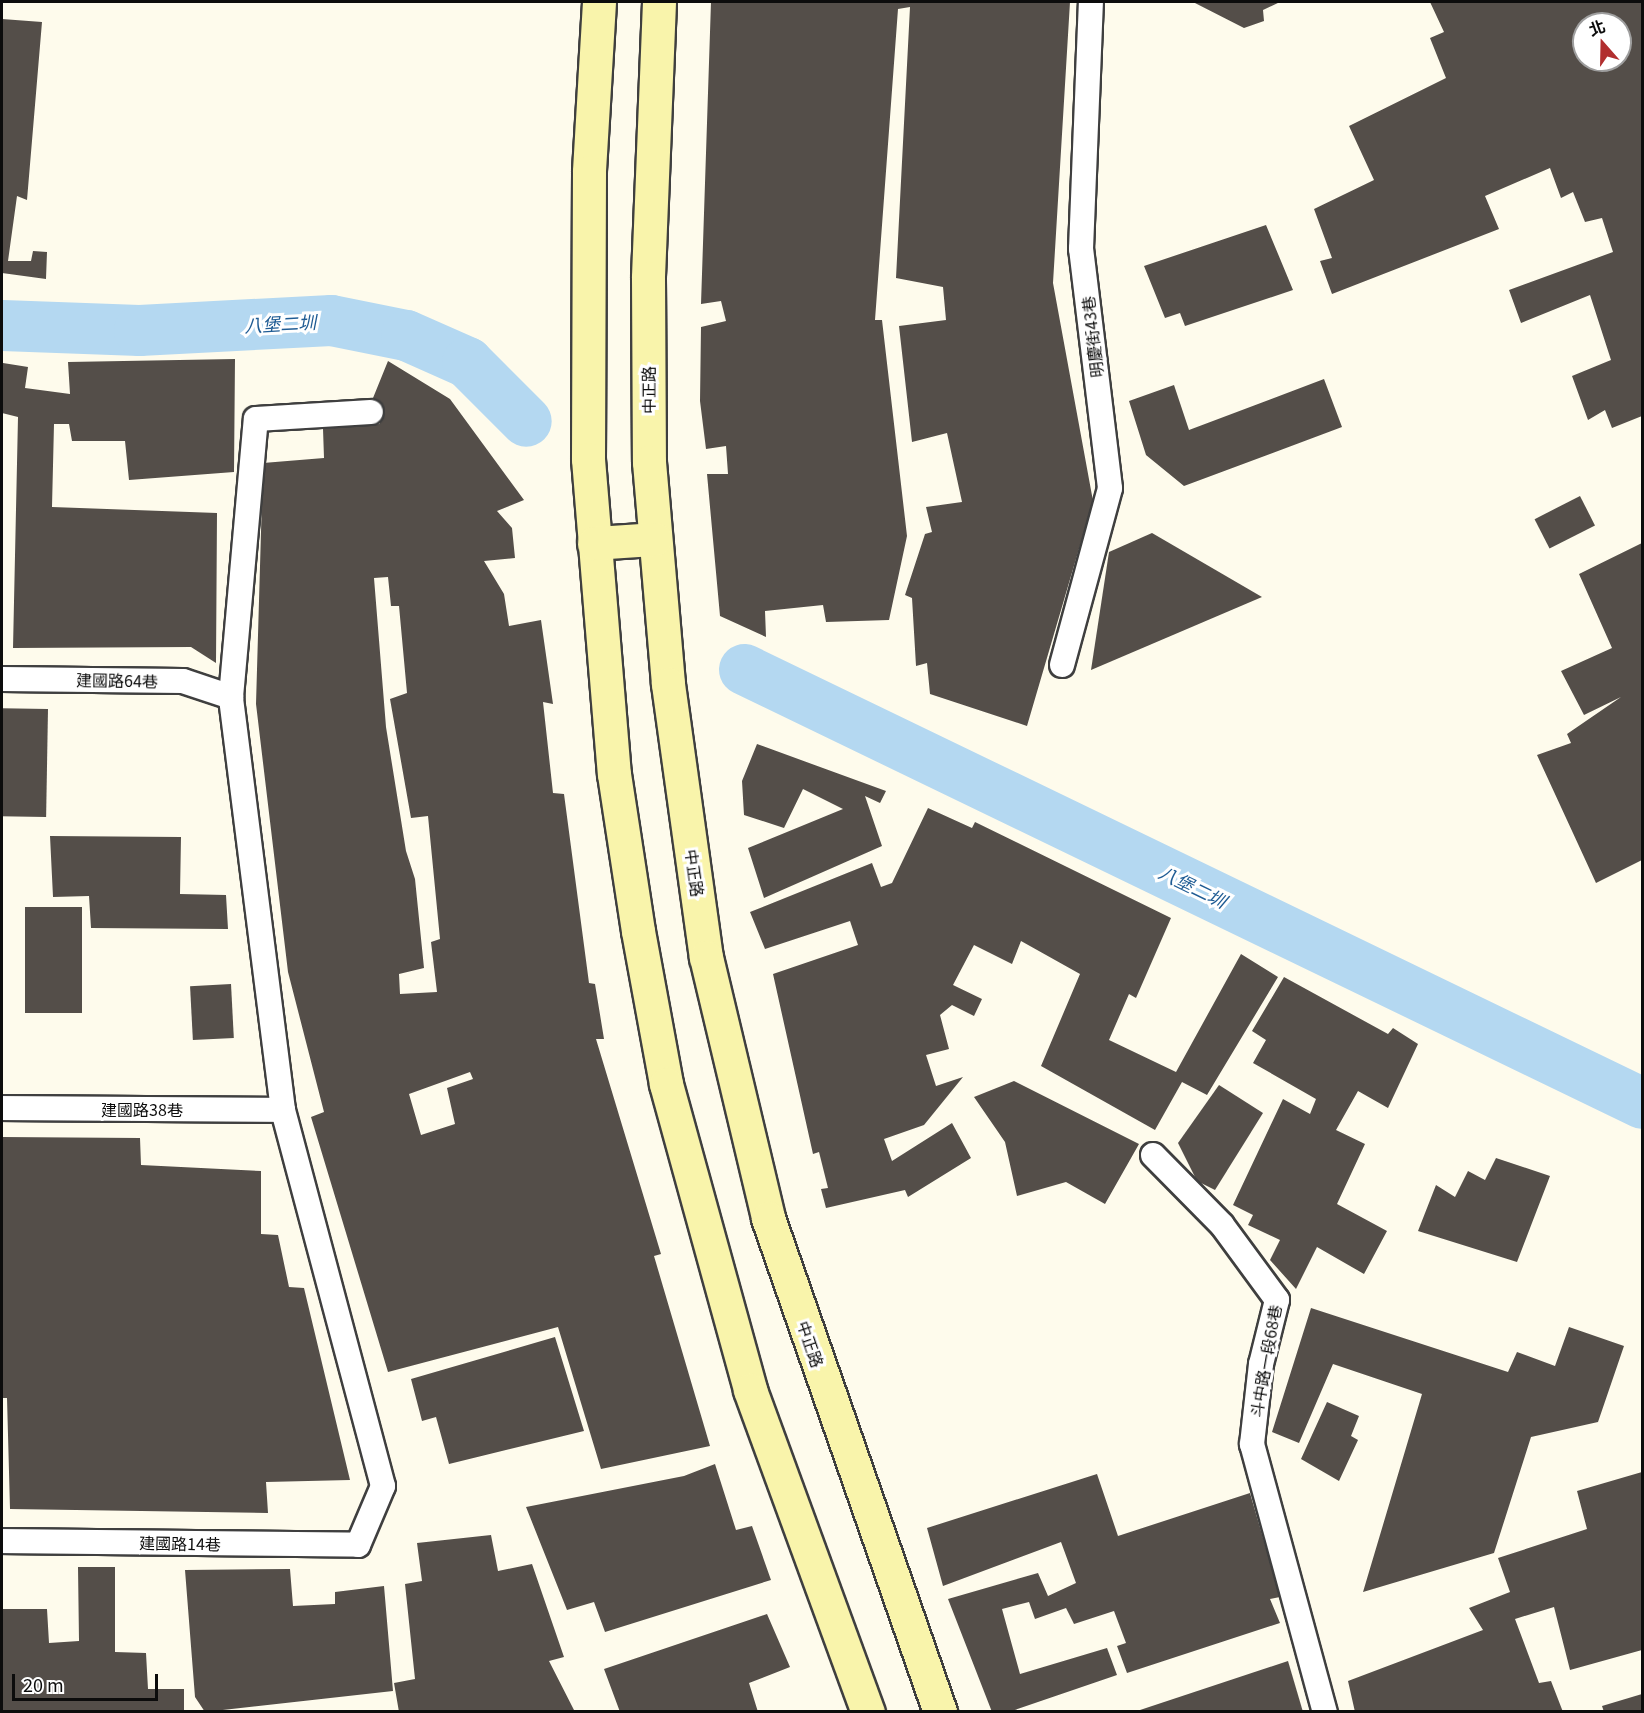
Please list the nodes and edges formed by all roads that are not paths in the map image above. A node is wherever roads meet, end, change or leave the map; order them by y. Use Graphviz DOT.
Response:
graph roads {
  1 [pos="599,2"];
  2 [pos="659,2"];
  3 [pos="1091,2"];
  4 [pos="371,412"];
  5 [pos="655,539"];
  6 [pos="594,543"];
  7 [pos="1062,665"];
  8 [pos="2,679"];
  9 [pos="231,697"];
  10 [pos="2,1108"];
  11 [pos="284,1110"];
  12 [pos="1153,1155"];
  13 [pos="2,1541"];
  14 [pos="868,1712"];
  15 [pos="939,1712"];
  16 [pos="1325,1712"];
  1 -- 6 [label="street"];
  2 -- 5 [label="street, 中正路"];
  3 -- 7 [label="lane, 明慶街43巷"];
  4 -- 9 [label="lane"];
  5 -- 6 [label="street"];
  5 -- 15 [label="street, 中正路"];
  6 -- 14 [label="street"];
  8 -- 9 [label="lane, 建國路64巷"];
  9 -- 11 [label="lane"];
  10 -- 11 [label="lane, 建國路38巷"];
  11 -- 13 [label="lane, 建國路14巷"];
  12 -- 16 [label="lane, 斗中路一段68巷"];
}
